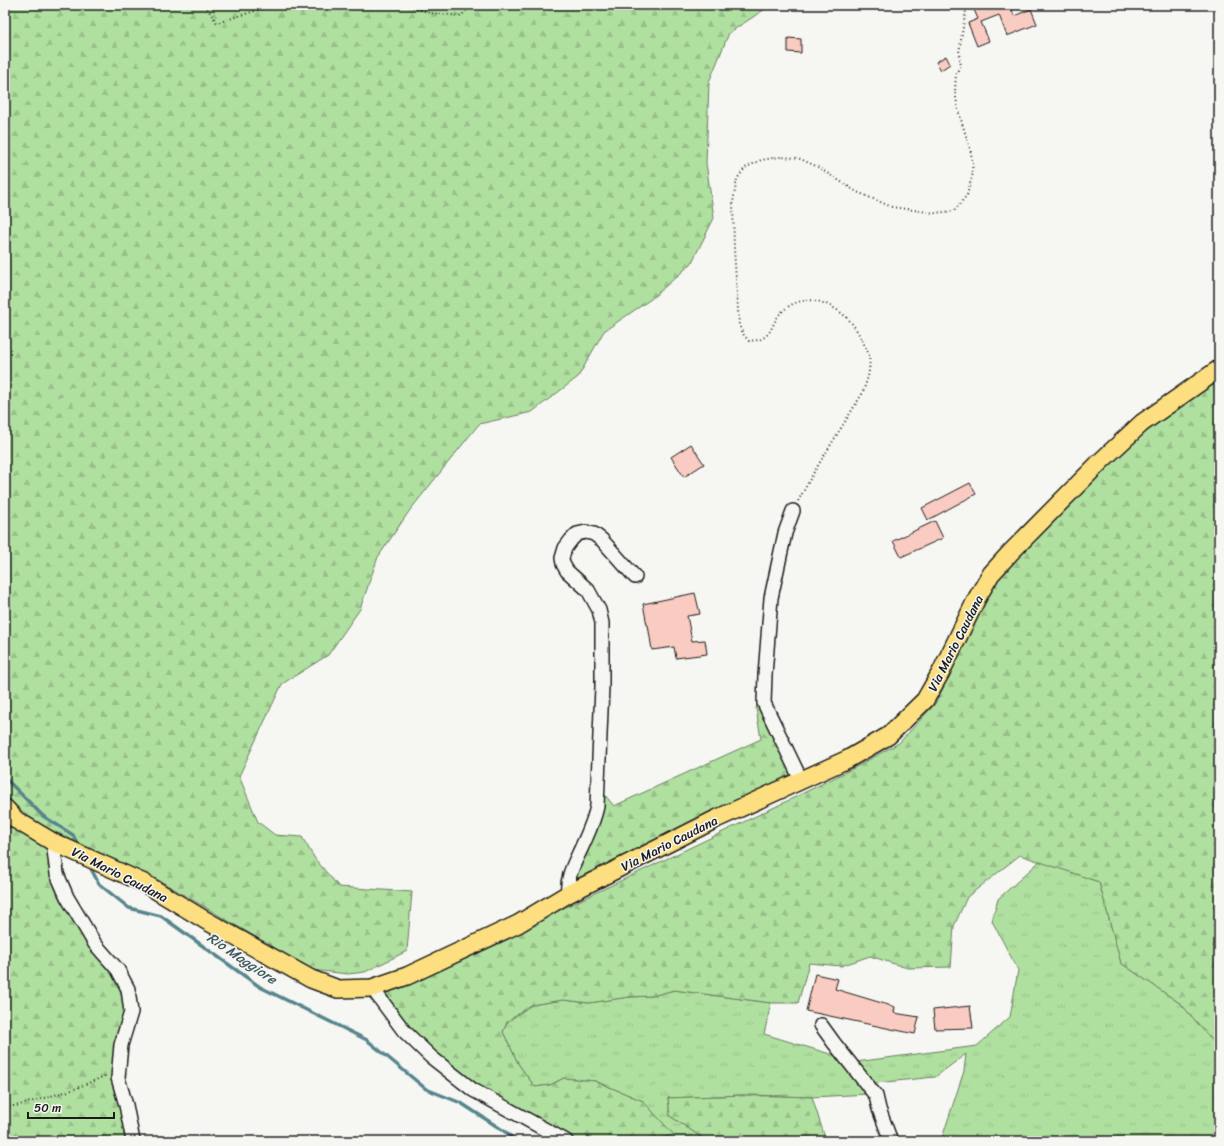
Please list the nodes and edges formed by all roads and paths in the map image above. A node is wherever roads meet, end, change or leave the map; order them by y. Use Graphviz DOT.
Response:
graph roads {
  1 [pos="205,5"];
  2 [pos="273,5"];
  3 [pos="404,5"];
  4 [pos="472,5"];
  5 [pos="967,5"];
  6 [pos="1219,369"];
  7 [pos="793,511"];
  8 [pos="636,577"];
  9 [pos="801,780"];
  10 [pos="5,808"];
  11 [pos="53,842"];
  12 [pos="568,894"];
  13 [pos="372,988"];
  14 [pos="821,1025"];
  15 [pos="119,1065"];
  16 [pos="5,1106"];
  17 [pos="133,1141"];
  18 [pos="566,1141"];
  19 [pos="891,1141"];
  1 -- 2 [label="path"];
  3 -- 4 [label="path"];
  5 -- 7 [label="path"];
  6 -- 9 [label="main road, Via Mario Caudana"];
  7 -- 9 [label="street"];
  8 -- 12 [label="street"];
  9 -- 12 [label="main road, Via Mario Caudana"];
  10 -- 11 [label="main road, Via Mario Caudana"];
  11 -- 13 [label="main road, Via Mario Caudana"];
  11 -- 15 [label="street"];
  12 -- 13 [label="main road, Via Mario Caudana"];
  13 -- 18 [label="street"];
  14 -- 19 [label="street"];
  15 -- 16 [label="path"];
  15 -- 17 [label="street"];
}
